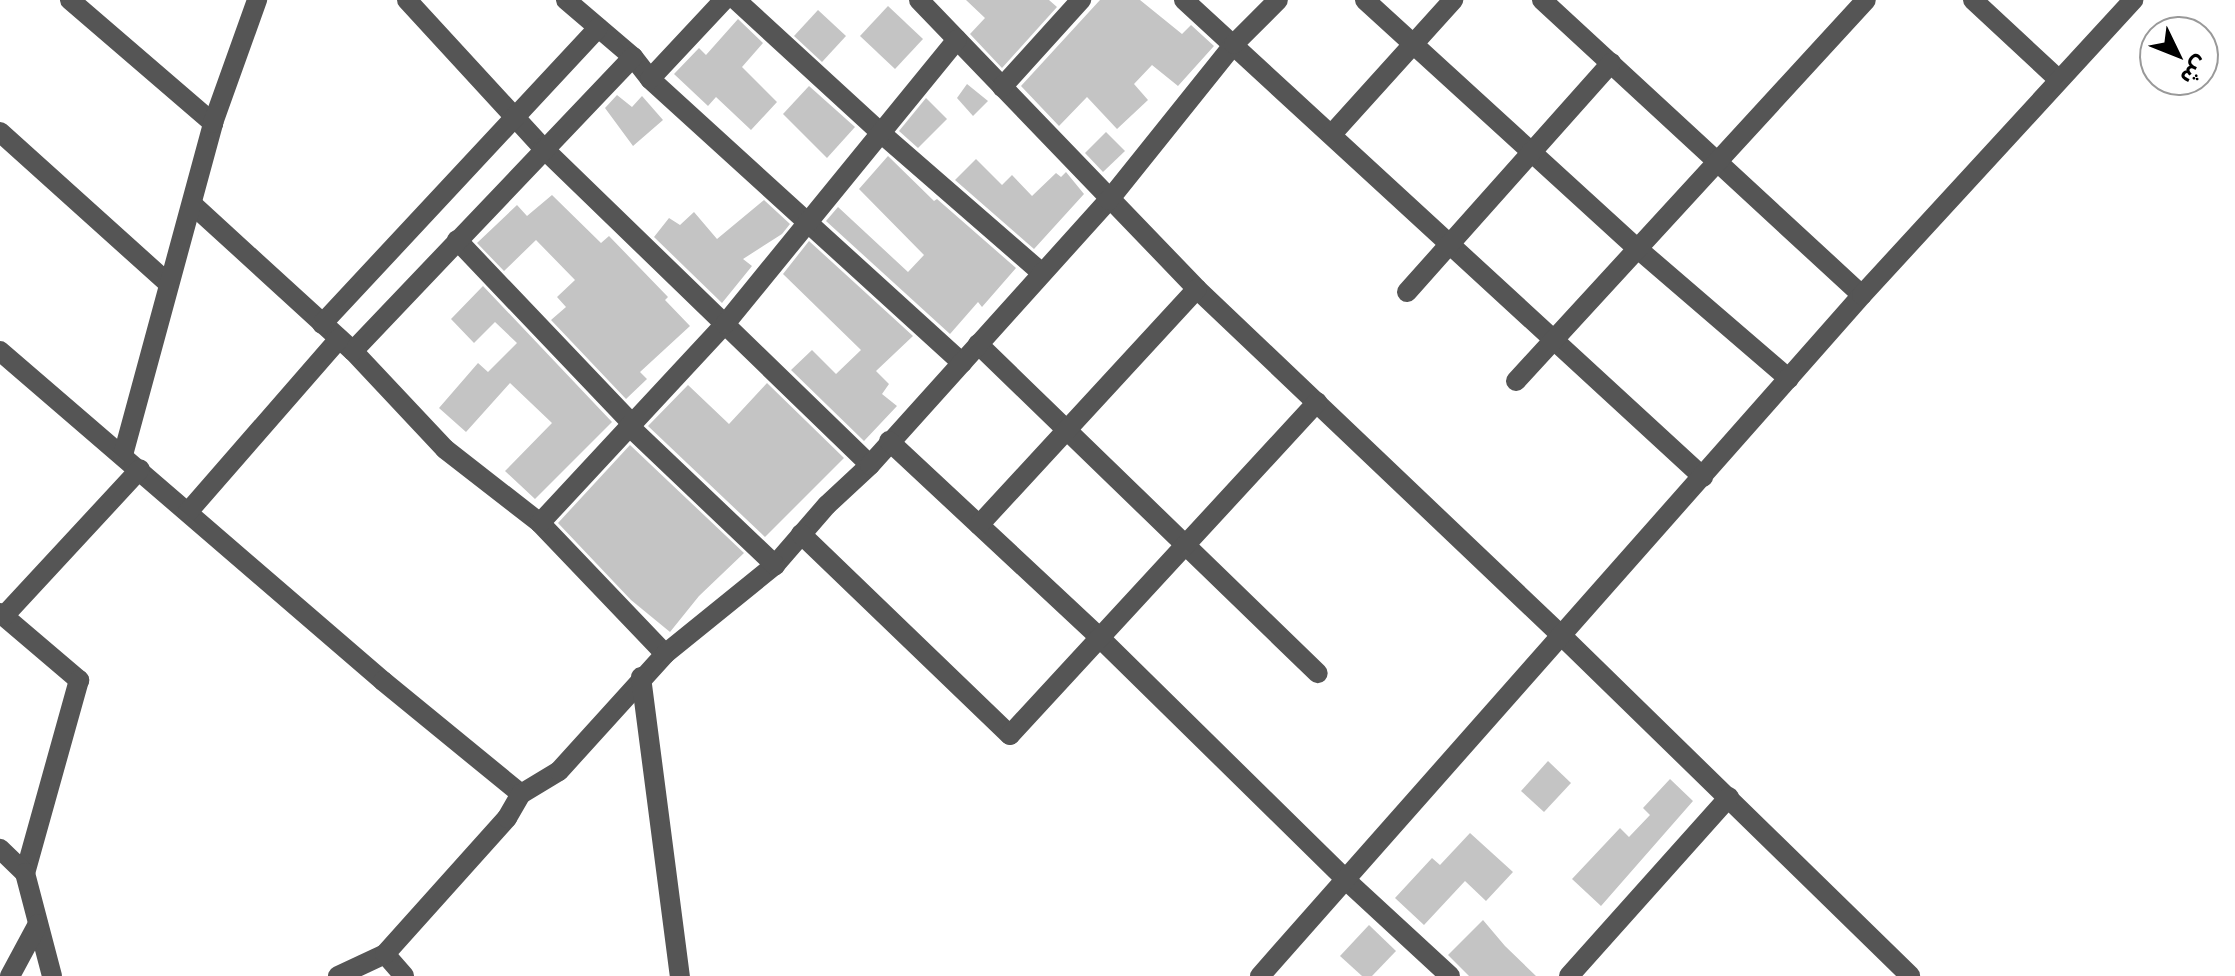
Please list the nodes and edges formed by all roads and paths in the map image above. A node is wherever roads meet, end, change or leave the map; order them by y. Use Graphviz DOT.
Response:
graph roads {
  1 [pos="70,0"];
  2 [pos="257,0"];
  3 [pos="407,0"];
  4 [pos="566,0"];
  5 [pos="724,0"];
  6 [pos="736,0"];
  7 [pos="919,0"];
  8 [pos="1081,0"];
  9 [pos="1184,0"];
  10 [pos="1278,0"];
  11 [pos="1365,0"];
  12 [pos="1453,0"];
  13 [pos="1542,0"];
  14 [pos="1866,0"];
  15 [pos="1973,0"];
  16 [pos="2133,0"];
  17 [pos="598,28"];
  18 [pos="957,40"];
  19 [pos="1234,44"];
  20 [pos="1412,45"];
  21 [pos="633,57"];
  22 [pos="1611,63"];
  23 [pos="650,79"];
  24 [pos="2059,80"];
  25 [pos="1002,87"];
  26 [pos="517,116"];
  27 [pos="213,123"];
  28 [pos="0,132"];
  29 [pos="882,134"];
  30 [pos="1332,134"];
  31 [pos="543,148"];
  32 [pos="1530,151"];
  33 [pos="1719,162"];
  34 [pos="1109,200"];
  35 [pos="192,204"];
  36 [pos="808,224"];
  37 [pos="457,240"];
  38 [pos="1450,243"];
  39 [pos="1638,249"];
  40 [pos="1042,273"];
  41 [pos="169,284"];
  42 [pos="1197,289"];
  43 [pos="1407,292"];
  44 [pos="1862,295"];
  45 [pos="322,324"];
  46 [pos="725,324"];
  47 [pos="1556,338"];
  48 [pos="978,344"];
  49 [pos="346,345"];
  50 [pos="0,351"];
  51 [pos="962,363"];
  52 [pos="1789,379"];
  53 [pos="1516,381"];
  54 [pos="1317,402"];
  55 [pos="630,424"];
  56 [pos="1067,430"];
  57 [pos="889,441"];
  58 [pos="123,455"];
  59 [pos="870,465"];
  60 [pos="140,469"];
  61 [pos="1703,477"];
  62 [pos="188,512"];
  63 [pos="540,523"];
  64 [pos="979,525"];
  65 [pos="801,534"];
  66 [pos="1186,544"];
  67 [pos="775,565"];
  68 [pos="2,614"];
  69 [pos="1099,637"];
  70 [pos="1563,637"];
  71 [pos="665,654"];
  72 [pos="1318,673"];
  73 [pos="641,677"];
  74 [pos="521,794"];
  75 [pos="1729,797"];
  76 [pos="0,849"];
  77 [pos="25,873"];
  78 [pos="1347,881"];
  79 [pos="38,924"];
  80 [pos="385,954"];
  81 [pos="10,976"];
  82 [pos="52,976"];
  83 [pos="338,976"];
  84 [pos="404,976"];
  85 [pos="680,976"];
  86 [pos="1260,976"];
  87 [pos="1450,976"];
  88 [pos="1569,976"];
  89 [pos="1910,976"];
  1 -- 27 [label="street"];
  2 -- 27 [label="street"];
  3 -- 26 [label="street"];
  4 -- 17 [label="street"];
  5 -- 23 [label="street"];
  6 -- 29 [label="street"];
  7 -- 18 [label="street"];
  8 -- 25 [label="street"];
  9 -- 19 [label="street"];
  10 -- 19 [label="street"];
  11 -- 20 [label="street"];
  12 -- 20 [label="street"];
  13 -- 22 [label="street"];
  14 -- 33 [label="street"];
  15 -- 24 [label="street"];
  16 -- 24 [label="street"];
  17 -- 21 [label="street"];
  17 -- 26 [label="street"];
  18 -- 25 [label="street"];
  18 -- 29 [label="street"];
  19 -- 30 [label="street"];
  19 -- 34 [label="street"];
  20 -- 30 [label="street"];
  20 -- 32 [label="street"];
  21 -- 23 [label="street"];
  21 -- 31 [label="street"];
  22 -- 32 [label="street"];
  22 -- 33 [label="street"];
  23 -- 36 [label="street"];
  24 -- 44 [label="street"];
  25 -- 34 [label="street"];
  26 -- 31 [label="street"];
  26 -- 45 [label="street"];
  27 -- 35 [label="street"];
  28 -- 41 [label="street"];
  29 -- 36 [label="street"];
  29 -- 40 [label="street"];
  30 -- 38 [label="street"];
  31 -- 37 [label="street"];
  31 -- 46 [label="street"];
  32 -- 38 [label="street"];
  32 -- 39 [label="street"];
  33 -- 39 [label="street"];
  33 -- 44 [label="street"];
  34 -- 40 [label="street"];
  34 -- 42 [label="street"];
  35 -- 41 [label="street"];
  35 -- 45 [label="street"];
  36 -- 46 [label="street"];
  36 -- 51 [label="street"];
  37 -- 49 [label="street"];
  37 -- 55 [label="street"];
  38 -- 43 [label="street"];
  38 -- 47 [label="street"];
  39 -- 47 [label="street"];
  39 -- 52 [label="street"];
  40 -- 48 [label="street"];
  41 -- 58 [label="street"];
  42 -- 54 [label="street"];
  42 -- 56 [label="street"];
  44 -- 52 [label="street"];
  45 -- 49 [label="street"];
  46 -- 55 [label="street"];
  46 -- 59 [label="street"];
  47 -- 53 [label="street"];
  47 -- 61 [label="street"];
  48 -- 51 [label="street"];
  48 -- 56 [label="street"];
  49 -- 62 [label="street"];
  49 -- 63 [label="street"];
  50 -- 58 [label="street"];
  51 -- 57 [label="street"];
  52 -- 61 [label="street"];
  54 -- 66 [label="street"];
  54 -- 70 [label="street"];
  55 -- 63 [label="street"];
  55 -- 67 [label="street"];
  56 -- 64 [label="street"];
  56 -- 66 [label="street"];
  57 -- 59 [label="street"];
  57 -- 64 [label="street"];
  58 -- 60 [label="street"];
  59 -- 65 [label="street"];
  60 -- 62 [label="street"];
  60 -- 68 [label="street"];
  61 -- 70 [label="street"];
  62 -- 74 [label="street"];
  63 -- 71 [label="street"];
  64 -- 69 [label="street"];
  65 -- 67 [label="street"];
  65 -- 69 [label="street"];
  66 -- 69 [label="street"];
  66 -- 72 [label="street"];
  67 -- 71 [label="street"];
  68 -- 77 [label="street"];
  69 -- 78 [label="street"];
  70 -- 75 [label="street"];
  70 -- 78 [label="street"];
  71 -- 73 [label="street"];
  73 -- 74 [label="street"];
  73 -- 85 [label="street"];
  74 -- 80 [label="street"];
  75 -- 88 [label="street"];
  75 -- 89 [label="street"];
  76 -- 77 [label="street"];
  77 -- 79 [label="street"];
  78 -- 86 [label="street"];
  78 -- 87 [label="street"];
  79 -- 81 [label="street"];
  79 -- 82 [label="street"];
  80 -- 83 [label="street"];
  80 -- 84 [label="street"];
}
